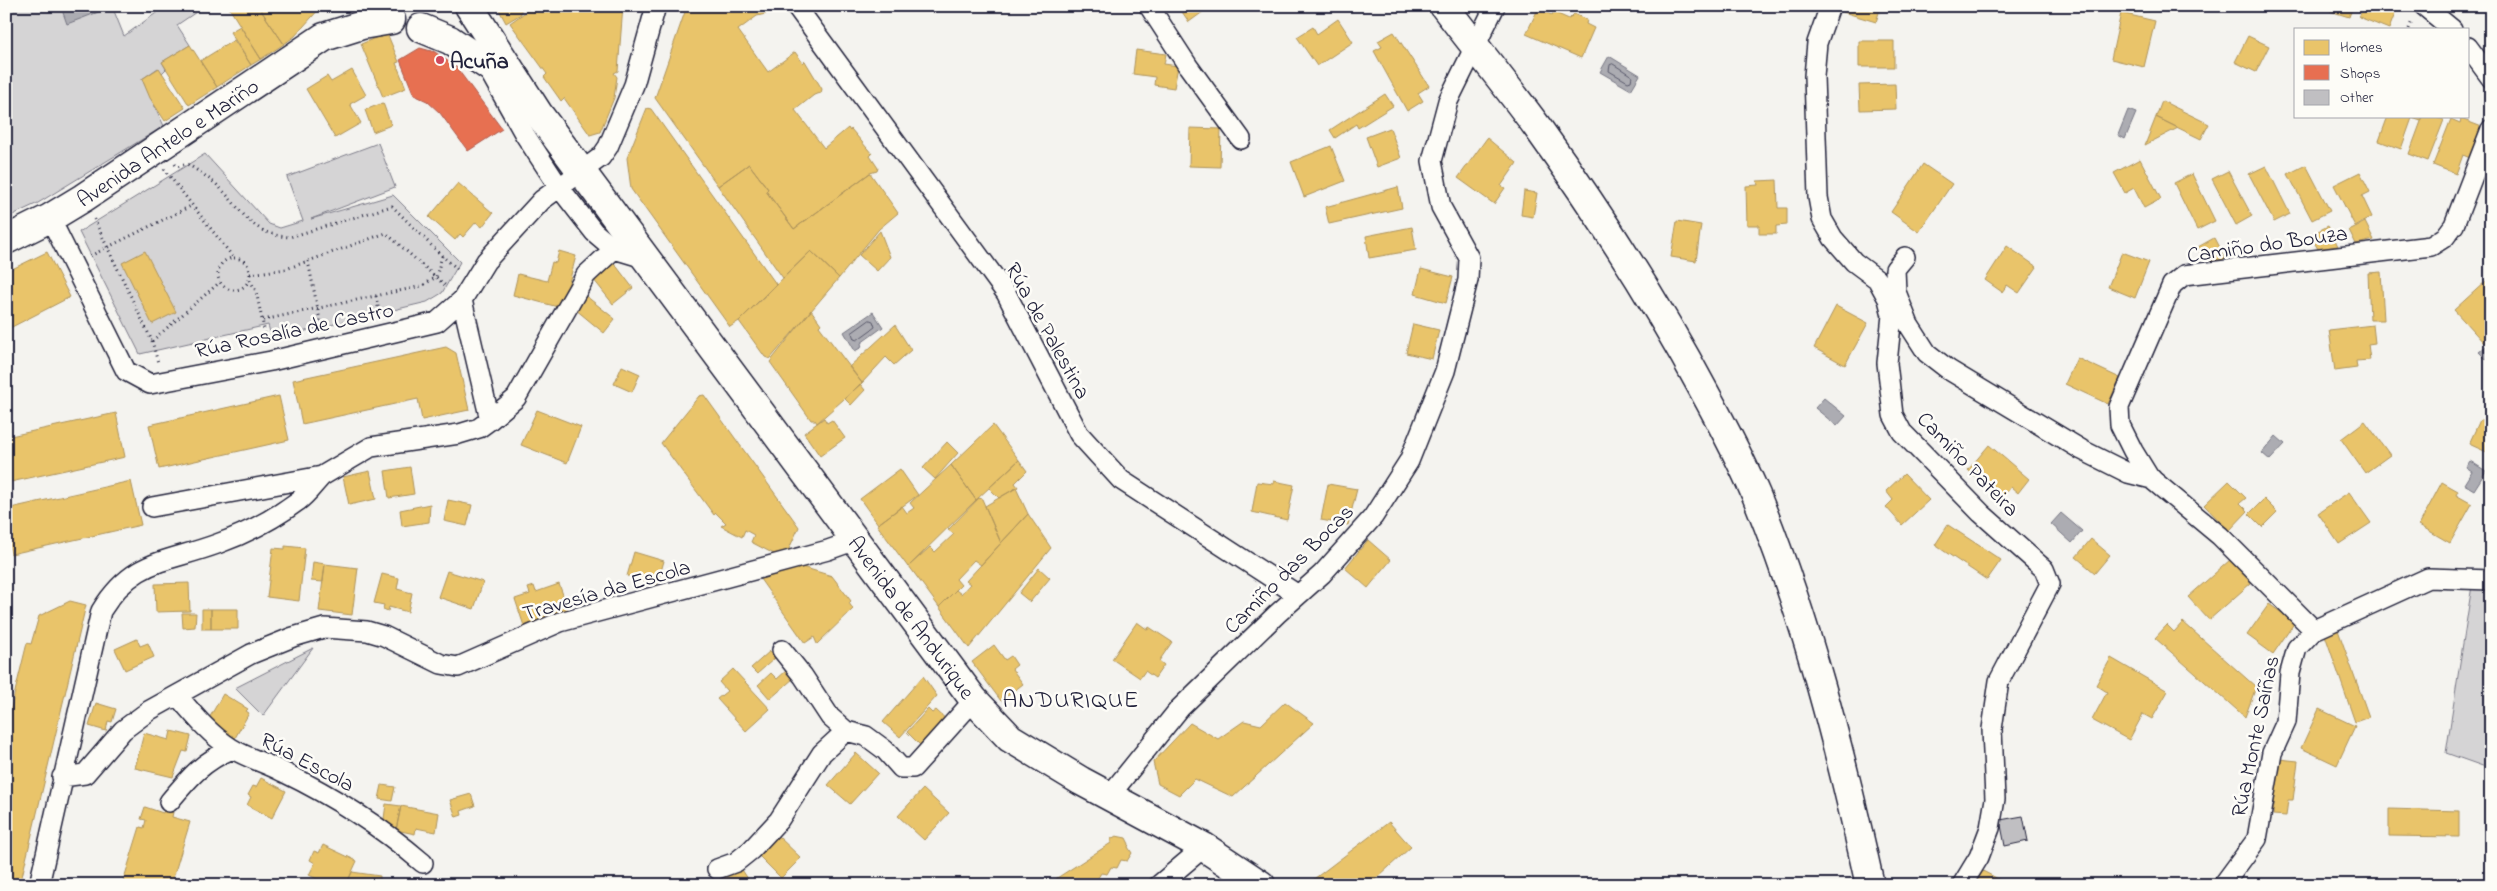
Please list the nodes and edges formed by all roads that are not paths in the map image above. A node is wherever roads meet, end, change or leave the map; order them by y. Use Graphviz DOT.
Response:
graph roads {
  1 [pos="353,6"];
  2 [pos="457,6"];
  3 [pos="469,6"];
  4 [pos="656,6"];
  5 [pos="796,6"];
  6 [pos="1149,6"];
  7 [pos="1444,6"];
  8 [pos="1495,6"];
  9 [pos="1830,6"];
  10 [pos="2424,6"];
  11 [pos="385,13"];
  12 [pos="421,28"];
  13 [pos="2451,28"];
  14 [pos="324,37"];
  15 [pos="1474,46"];
  16 [pos="2470,50"];
  17 [pos="484,64"];
  18 [pos="2491,78"];
  19 [pos="519,86"];
  20 [pos="2491,129"];
  21 [pos="1241,139"];
  22 [pos="570,179"];
  23 [pos="50,218"];
  24 [pos="6,240"];
  25 [pos="614,249"];
  26 [pos="1905,257"];
  27 [pos="647,258"];
  28 [pos="462,300"];
  29 [pos="490,420"];
  30 [pos="322,476"];
  31 [pos="2152,480"];
  32 [pos="152,507"];
  33 [pos="856,540"];
  34 [pos="2491,580"];
  35 [pos="1298,595"];
  36 [pos="2314,630"];
  37 [pos="782,650"];
  38 [pos="177,695"];
  39 [pos="974,700"];
  40 [pos="846,731"];
  41 [pos="232,749"];
  42 [pos="62,777"];
  43 [pos="1110,795"];
  44 [pos="169,802"];
  45 [pos="1204,847"];
  46 [pos="423,863"];
  47 [pos="717,869"];
  48 [pos="39,885"];
  49 [pos="1159,885"];
  50 [pos="1261,885"];
  51 [pos="1870,885"];
  52 [pos="1962,885"];
  53 [pos="2223,885"];
  1 -- 14 [label="main road, Avenida Antelo e Mariño"];
  2 -- 12 [label="main road"];
  3 -- 19 [label="main road, Avenida de Andurique"];
  4 -- 22 [label="street, Rúa Rosalía de Castro"];
  5 -- 35 [label="street, Rúa de Palestina"];
  6 -- 21 [label="street"];
  7 -- 15 [label="main road"];
  8 -- 15 [label="street, Camiño das Bocas"];
  9 -- 52 [label="street, Camiño Pateira"];
  10 -- 13 [label="street"];
  11 -- 12 [label="main road"];
  11 -- 14 [label="main road, Avenida Antelo e Mariño"];
  12 -- 17 [label="main road"];
  14 -- 23 [label="main road, Avenida Antelo e Mariño"];
  15 -- 35 [label="street, Camiño das Bocas"];
  15 -- 51 [label="main road"];
  16 -- 18 [label="street"];
  17 -- 19 [label="main road"];
  17 -- 22 [label="street, Avenida de Andurique"];
  19 -- 22 [label="main road, Avenida de Andurique"];
  20 -- 31 [label="street, Camiño do Bouza"];
  22 -- 25 [label="street, Avenida de Andurique"];
  22 -- 27 [label="main road, Avenida de Andurique"];
  22 -- 28 [label="street, Rúa Rosalía de Castro"];
  23 -- 24 [label="main road, Avenida Antelo e Mariño"];
  23 -- 28 [label="street, Rúa Rosalía de Castro"];
  25 -- 27 [label="street, Avenida de Andurique"];
  25 -- 29 [label="street"];
  26 -- 31 [label="street"];
  27 -- 33 [label="main road, Avenida de Andurique"];
  28 -- 29 [label="street"];
  29 -- 30 [label="street"];
  30 -- 32 [label="street"];
  30 -- 42 [label="street"];
  31 -- 36 [label="street, Camiño do Bouza"];
  33 -- 38 [label="street, Travesía da Escola"];
  33 -- 39 [label="main road, Avenida de Andurique"];
  34 -- 36 [label="street, Rúa Monte Saíñas"];
  35 -- 43 [label="street, Camiño das Bocas"];
  36 -- 53 [label="street, Rúa Monte Saíñas"];
  37 -- 40 [label="street"];
  38 -- 41 [label="street, Rúa Escola"];
  38 -- 42 [label="street, Travesía da Escola"];
  39 -- 40 [label="street"];
  39 -- 43 [label="main road, Avenida de Andurique"];
  40 -- 47 [label="street"];
  41 -- 44 [label="street"];
  41 -- 46 [label="street, Rúa Escola"];
  42 -- 48 [label="street"];
  43 -- 45 [label="main road, Avenida de Andurique"];
  45 -- 49 [label="street"];
  45 -- 50 [label="main road, Avenida de Andurique"];
}
